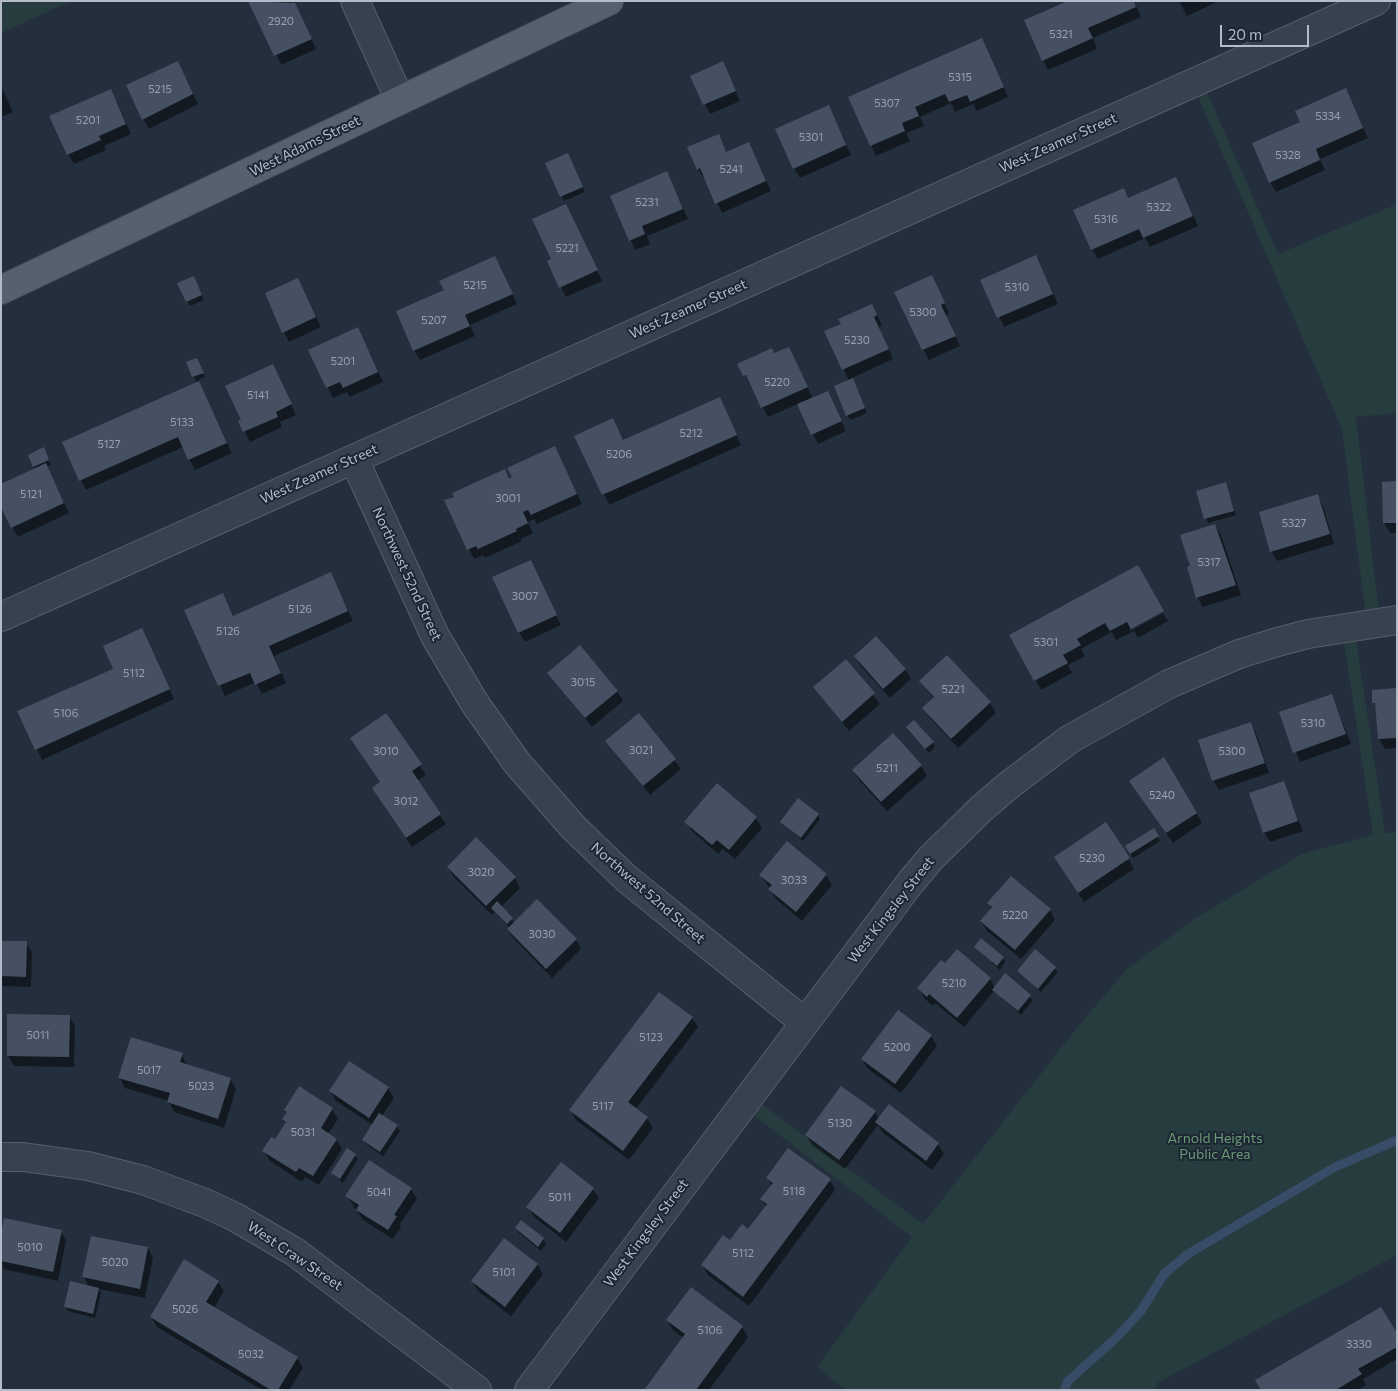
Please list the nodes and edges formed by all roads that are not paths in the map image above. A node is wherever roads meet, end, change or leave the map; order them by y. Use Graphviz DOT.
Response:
graph roads {
  1 [pos="355,1"];
  2 [pos="609,1"];
  3 [pos="1376,1"];
  4 [pos="400,100"];
  5 [pos="1,290"];
  6 [pos="354,459"];
  7 [pos="1,617"];
  8 [pos="1397,620"];
  9 [pos="804,1022"];
  10 [pos="1,1157"];
  11 [pos="477,1390"];
  12 [pos="529,1390"];
  1 -- 4 [label="street"];
  2 -- 4 [label="main road, West Adams Street"];
  3 -- 6 [label="street, West Zeamer Street"];
  4 -- 5 [label="main road, West Adams Street"];
  6 -- 7 [label="street, West Zeamer Street"];
  6 -- 9 [label="street, Northwest 52nd Street"];
  8 -- 9 [label="street, West Kingsley Street"];
  9 -- 12 [label="street, West Kingsley Street"];
  10 -- 11 [label="street, West Craw Street"];
}
